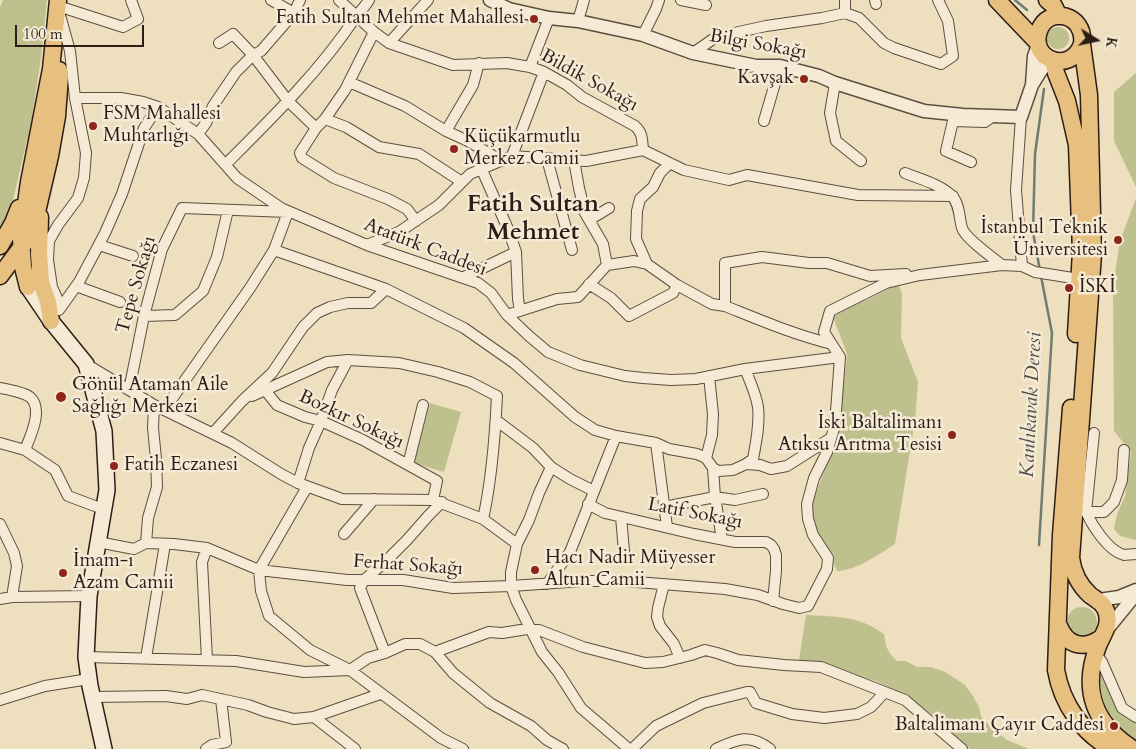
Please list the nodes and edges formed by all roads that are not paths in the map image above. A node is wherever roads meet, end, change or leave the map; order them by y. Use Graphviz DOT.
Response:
graph roads {
  1 [pos="131,0"];
  2 [pos="270,0"];
  3 [pos="300,0"];
  4 [pos="339,0"];
  5 [pos="369,0"];
  6 [pos="428,0"];
  7 [pos="490,0"];
  8 [pos="584,0"];
  9 [pos="659,0"];
  10 [pos="681,0"];
  11 [pos="845,0"];
  12 [pos="938,0"];
  13 [pos="997,0"];
  14 [pos="1046,0"];
  15 [pos="58,3"];
  16 [pos="510,5"];
  17 [pos="706,5"];
  18 [pos="294,13"];
  19 [pos="845,13"];
  20 [pos="356,15"];
  21 [pos="1059,16"];
  22 [pos="549,18"];
  23 [pos="578,22"];
  24 [pos="374,32"];
  25 [pos="642,36"];
  26 [pos="219,43"];
  27 [pos="389,43"];
  28 [pos="1038,44"];
  29 [pos="1082,44"];
  30 [pos="693,53"];
  31 [pos="253,55"];
  32 [pos="1052,60"];
  33 [pos="479,63"];
  34 [pos="780,66"];
  35 [pos="530,67"];
  36 [pos="544,72"];
  37 [pos="349,82"];
  38 [pos="835,83"];
  39 [pos="1032,85"];
  40 [pos="75,98"];
  41 [pos="288,100"];
  42 [pos="158,107"];
  43 [pos="993,116"];
  44 [pos="1021,117"];
  45 [pos="325,118"];
  46 [pos="764,120"];
  47 [pos="316,128"];
  48 [pos="446,131"];
  49 [pos="198,134"];
  50 [pos="643,150"];
  51 [pos="548,158"];
  52 [pos="507,159"];
  53 [pos="574,160"];
  54 [pos="861,161"];
  55 [pos="972,162"];
  56 [pos="670,163"];
  57 [pos="226,164"];
  58 [pos="482,170"];
  59 [pos="905,173"];
  60 [pos="462,182"];
  61 [pos="36,185"];
  62 [pos="953,196"];
  63 [pos="609,208"];
  64 [pos="228,210"];
  65 [pos="288,212"];
  66 [pos="589,220"];
  67 [pos="416,221"];
  68 [pos="23,243"];
  69 [pos="1,245"];
  70 [pos="99,245"];
  71 [pos="367,245"];
  72 [pos="274,250"];
  73 [pos="572,250"];
  74 [pos="516,252"];
  75 [pos="39,254"];
  76 [pos="133,256"];
  77 [pos="647,264"];
  78 [pos="607,265"];
  79 [pos="1002,265"];
  80 [pos="1022,266"];
  81 [pos="920,275"];
  82 [pos="0,276"];
  83 [pos="464,277"];
  84 [pos="1079,279"];
  85 [pos="0,280"];
  86 [pos="589,284"];
  87 [pos="677,285"];
  88 [pos="76,286"];
  89 [pos="28,287"];
  90 [pos="386,289"];
  91 [pos="120,302"];
  92 [pos="726,306"];
  93 [pos="61,307"];
  94 [pos="520,311"];
  95 [pos="507,315"];
  96 [pos="144,316"];
  97 [pos="51,321"];
  98 [pos="832,344"];
  99 [pos="840,357"];
  100 [pos="348,360"];
  101 [pos="86,364"];
  102 [pos="745,369"];
  103 [pos="708,376"];
  104 [pos="0,388"];
  105 [pos="129,390"];
  106 [pos="265,390"];
  107 [pos="242,402"];
  108 [pos="423,404"];
  109 [pos="154,405"];
  110 [pos="164,410"];
  111 [pos="496,420"];
  112 [pos="321,421"];
  113 [pos="1094,433"];
  114 [pos="213,434"];
  115 [pos="616,436"];
  116 [pos="831,438"];
  117 [pos="0,443"];
  118 [pos="656,443"];
  119 [pos="25,450"];
  120 [pos="1124,450"];
  121 [pos="706,458"];
  122 [pos="746,464"];
  123 [pos="408,465"];
  124 [pos="551,467"];
  125 [pos="712,468"];
  126 [pos="302,485"];
  127 [pos="594,490"];
  128 [pos="763,494"];
  129 [pos="715,496"];
  130 [pos="374,499"];
  131 [pos="438,501"];
  132 [pos="588,504"];
  133 [pos="664,507"];
  134 [pos="103,509"];
  135 [pos="1086,512"];
  136 [pos="621,517"];
  137 [pos="483,518"];
  138 [pos="0,524"];
  139 [pos="667,527"];
  140 [pos="344,534"];
  141 [pos="722,539"];
  142 [pos="98,542"];
  143 [pos="146,543"];
  144 [pos="165,544"];
  145 [pos="517,544"];
  146 [pos="207,548"];
  147 [pos="624,551"];
  148 [pos="1136,554"];
  149 [pos="259,570"];
  150 [pos="364,580"];
  151 [pos="547,584"];
  152 [pos="664,584"];
  153 [pos="510,586"];
  154 [pos="1136,590"];
  155 [pos="1136,594"];
  156 [pos="89,596"];
  157 [pos="12,597"];
  158 [pos="1096,598"];
  159 [pos="0,599"];
  160 [pos="773,601"];
  161 [pos="1059,622"];
  162 [pos="531,629"];
  163 [pos="1100,641"];
  164 [pos="435,652"];
  165 [pos="385,653"];
  166 [pos="86,657"];
  167 [pos="146,658"];
  168 [pos="680,658"];
  169 [pos="207,660"];
  170 [pos="350,670"];
  171 [pos="89,680"];
  172 [pos="885,692"];
  173 [pos="380,694"];
  174 [pos="92,697"];
  175 [pos="222,699"];
  176 [pos="0,700"];
  177 [pos="1134,713"];
  178 [pos="314,717"];
  179 [pos="350,747"];
  180 [pos="104,749"];
  181 [pos="206,749"];
  182 [pos="463,749"];
  183 [pos="563,749"];
  184 [pos="631,749"];
  185 [pos="716,749"];
  186 [pos="770,749"];
  187 [pos="962,749"];
  188 [pos="1112,749"];
  189 [pos="1133,749"];
  1 -- 15 [label="street"];
  2 -- 18 [label="street"];
  3 -- 18 [label="street"];
  4 -- 20 [label="street, Bildik Sokağı"];
  5 -- 20 [label="street"];
  6 -- 27 [label="street"];
  7 -- 16 [label="street, Bilgi Sokağı"];
  8 -- 23 [label="street"];
  9 -- 25 [label="street"];
  10 -- 17 [label="street"];
  11 -- 19 [label="street"];
  12 -- 19 [label="street"];
  13 -- 28 [label="main road"];
  14 -- 21 [label="main road"];
  15 -- 40 [label="street"];
  15 -- 61 [label="main road"];
  16 -- 22 [label="street, Bilgi Sokağı"];
  18 -- 31 [label="street"];
  19 -- 30 [label="street"];
  20 -- 24 [label="street, Bildik Sokağı"];
  20 -- 41 [label="street"];
  21 -- 28 [label="main road"];
  21 -- 29 [label="main road"];
  22 -- 23 [label="street, Bilgi Sokağı"];
  22 -- 35 [label="street"];
  23 -- 25 [label="street, Bilgi Sokağı"];
  24 -- 27 [label="street, Bildik Sokağı"];
  24 -- 37 [label="street"];
  25 -- 30 [label="street, Bilgi Sokağı"];
  26 -- 31 [label="street"];
  27 -- 33 [label="street, Bildik Sokağı"];
  28 -- 32 [label="main road"];
  28 -- 39 [label="street"];
  29 -- 32 [label="main road"];
  29 -- 158 [label="main road"];
  30 -- 34 [label="street, Bilgi Sokağı"];
  31 -- 41 [label="street"];
  31 -- 49 [label="street"];
  32 -- 39 [label="street"];
  32 -- 84 [label="main road"];
  33 -- 35 [label="street, Bildik Sokağı"];
  33 -- 48 [label="street"];
  34 -- 38 [label="street, Bilgi Sokağı"];
  34 -- 46 [label="street"];
  35 -- 36 [label="street, Bildik Sokağı"];
  36 -- 50 [label="street, Bildik Sokağı"];
  36 -- 52 [label="street"];
  37 -- 45 [label="street"];
  37 -- 48 [label="street"];
  38 -- 43 [label="street, Bilgi Sokağı"];
  38 -- 54 [label="street"];
  39 -- 44 [label="street"];
  40 -- 42 [label="street, Atatürk Caddesi"];
  40 -- 93 [label="street"];
  41 -- 47 [label="street"];
  41 -- 57 [label="street"];
  42 -- 49 [label="street, Atatürk Caddesi"];
  42 -- 70 [label="street"];
  43 -- 44 [label="street, Bilgi Sokağı"];
  43 -- 55 [label="street"];
  44 -- 80 [label="street"];
  45 -- 47 [label="street"];
  45 -- 60 [label="street"];
  47 -- 67 [label="street"];
  48 -- 52 [label="street"];
  49 -- 57 [label="street, Atatürk Caddesi"];
  50 -- 53 [label="street"];
  50 -- 56 [label="street"];
  51 -- 52 [label="street"];
  51 -- 53 [label="street"];
  51 -- 73 [label="street"];
  52 -- 58 [label="street"];
  53 -- 66 [label="street"];
  56 -- 62 [label="street"];
  56 -- 77 [label="street"];
  57 -- 65 [label="street, Atatürk Caddesi"];
  58 -- 60 [label="street"];
  58 -- 74 [label="street"];
  59 -- 62 [label="street"];
  60 -- 67 [label="street"];
  61 -- 68 [label="main road"];
  61 -- 69 [label="main road"];
  61 -- 75 [label="main road"];
  62 -- 79 [label="street"];
  63 -- 66 [label="street"];
  64 -- 65 [label="street, Tepe Sokağı"];
  64 -- 96 [label="street"];
  64 -- 96 [label="street, Tepe Sokağı"];
  65 -- 71 [label="street, Atatürk Caddesi"];
  65 -- 72 [label="street"];
  66 -- 78 [label="street"];
  67 -- 71 [label="street"];
  68 -- 69 [label="main road"];
  68 -- 75 [label="main road"];
  68 -- 82 [label="main road"];
  68 -- 89 [label="main road"];
  70 -- 76 [label="street"];
  70 -- 88 [label="street"];
  71 -- 83 [label="street, Atatürk Caddesi"];
  72 -- 90 [label="street"];
  72 -- 110 [label="street"];
  74 -- 83 [label="street"];
  74 -- 94 [label="street"];
  75 -- 97 [label="main road"];
  77 -- 78 [label="street"];
  77 -- 87 [label="street"];
  78 -- 86 [label="street"];
  79 -- 80 [label="street"];
  79 -- 81 [label="street"];
  80 -- 84 [label="street"];
  81 -- 92 [label="street"];
  81 -- 98 [label="street"];
  83 -- 95 [label="street, Atatürk Caddesi"];
  84 -- 161 [label="main road"];
  85 -- 89 [label="main road"];
  86 -- 87 [label="street"];
  86 -- 94 [label="street"];
  87 -- 92 [label="street"];
  88 -- 91 [label="street"];
  88 -- 93 [label="street"];
  89 -- 97 [label="main road"];
  90 -- 107 [label="street"];
  90 -- 115 [label="street"];
  92 -- 98 [label="street"];
  93 -- 97 [label="street"];
  94 -- 95 [label="street"];
  95 -- 103 [label="street, Atatürk Caddesi"];
  96 -- 105 [label="street, Tepe Sokağı"];
  97 -- 101 [label="main road"];
  98 -- 99 [label="street"];
  99 -- 102 [label="street, Atatürk Caddesi"];
  99 -- 116 [label="street"];
  100 -- 106 [label="street"];
  100 -- 111 [label="street"];
  100 -- 112 [label="street"];
  101 -- 105 [label="street"];
  101 -- 134 [label="main road"];
  102 -- 103 [label="street, Atatürk Caddesi"];
  102 -- 122 [label="street"];
  103 -- 121 [label="street"];
  104 -- 119 [label="street"];
  105 -- 109 [label="street"];
  106 -- 107 [label="street"];
  106 -- 112 [label="street, Bozkır Sokağı"];
  107 -- 114 [label="street"];
  108 -- 123 [label="street"];
  109 -- 110 [label="street"];
  109 -- 143 [label="street"];
  110 -- 114 [label="street"];
  111 -- 124 [label="street"];
  111 -- 137 [label="street"];
  112 -- 123 [label="street, Bozkır Sokağı"];
  112 -- 126 [label="street"];
  113 -- 135 [label="street"];
  114 -- 126 [label="street"];
  115 -- 118 [label="street"];
  115 -- 127 [label="street"];
  116 -- 122 [label="street"];
  116 -- 160 [label="street, Ferhat Sokağı"];
  117 -- 119 [label="street"];
  118 -- 121 [label="street"];
  118 -- 133 [label="street"];
  119 -- 134 [label="street"];
  120 -- 135 [label="street"];
  121 -- 125 [label="street"];
  122 -- 125 [label="street"];
  123 -- 131 [label="street, Bozkır Sokağı"];
  124 -- 127 [label="street"];
  124 -- 145 [label="street"];
  125 -- 129 [label="street"];
  126 -- 130 [label="street"];
  126 -- 149 [label="street"];
  127 -- 132 [label="street"];
  128 -- 129 [label="street"];
  129 -- 133 [label="street"];
  129 -- 141 [label="street"];
  130 -- 131 [label="street"];
  130 -- 140 [label="street"];
  131 -- 137 [label="street"];
  131 -- 150 [label="street"];
  132 -- 136 [label="street, Latif Sokağı"];
  132 -- 151 [label="street"];
  133 -- 139 [label="street"];
  134 -- 142 [label="main road"];
  135 -- 148 [label="street"];
  136 -- 139 [label="street, Latif Sokağı"];
  136 -- 147 [label="street"];
  137 -- 145 [label="street"];
  138 -- 157 [label="street"];
  139 -- 141 [label="street, Latif Sokağı"];
  141 -- 160 [label="street, Latif Sokağı"];
  142 -- 143 [label="street, Ferhat Sokağı"];
  142 -- 156 [label="main road"];
  143 -- 144 [label="street, Ferhat Sokağı"];
  144 -- 146 [label="street, Ferhat Sokağı"];
  144 -- 167 [label="street"];
  145 -- 153 [label="street"];
  146 -- 149 [label="street, Ferhat Sokağı"];
  146 -- 169 [label="street"];
  149 -- 150 [label="street, Ferhat Sokağı"];
  149 -- 170 [label="street"];
  150 -- 153 [label="street, Ferhat Sokağı"];
  150 -- 165 [label="street"];
  151 -- 152 [label="street, Ferhat Sokağı"];
  151 -- 153 [label="street, Ferhat Sokağı"];
  152 -- 160 [label="street, Ferhat Sokağı"];
  152 -- 168 [label="street"];
  153 -- 162 [label="street"];
  154 -- 158 [label="street"];
  155 -- 163 [label="street"];
  156 -- 157 [label="street"];
  156 -- 166 [label="main road"];
  157 -- 159 [label="street"];
  158 -- 161 [label="main road"];
  158 -- 163 [label="main road"];
  161 -- 163 [label="main road"];
  161 -- 188 [label="main road"];
  162 -- 164 [label="street"];
  162 -- 168 [label="street"];
  162 -- 184 [label="street"];
  163 -- 177 [label="street"];
  163 -- 189 [label="main road"];
  164 -- 165 [label="street"];
  164 -- 183 [label="street"];
  165 -- 170 [label="street"];
  166 -- 167 [label="street"];
  166 -- 171 [label="main road"];
  167 -- 169 [label="street"];
  168 -- 172 [label="street"];
  169 -- 170 [label="street"];
  170 -- 173 [label="street"];
  171 -- 174 [label="main road"];
  171 -- 176 [label="street"];
  172 -- 184 [label="street"];
  172 -- 187 [label="street"];
  173 -- 178 [label="street"];
  173 -- 182 [label="street"];
  174 -- 175 [label="street"];
  174 -- 180 [label="main road"];
  175 -- 178 [label="street"];
  175 -- 181 [label="street"];
  178 -- 179 [label="street"];
  185 -- 186 [label="street"];
}
